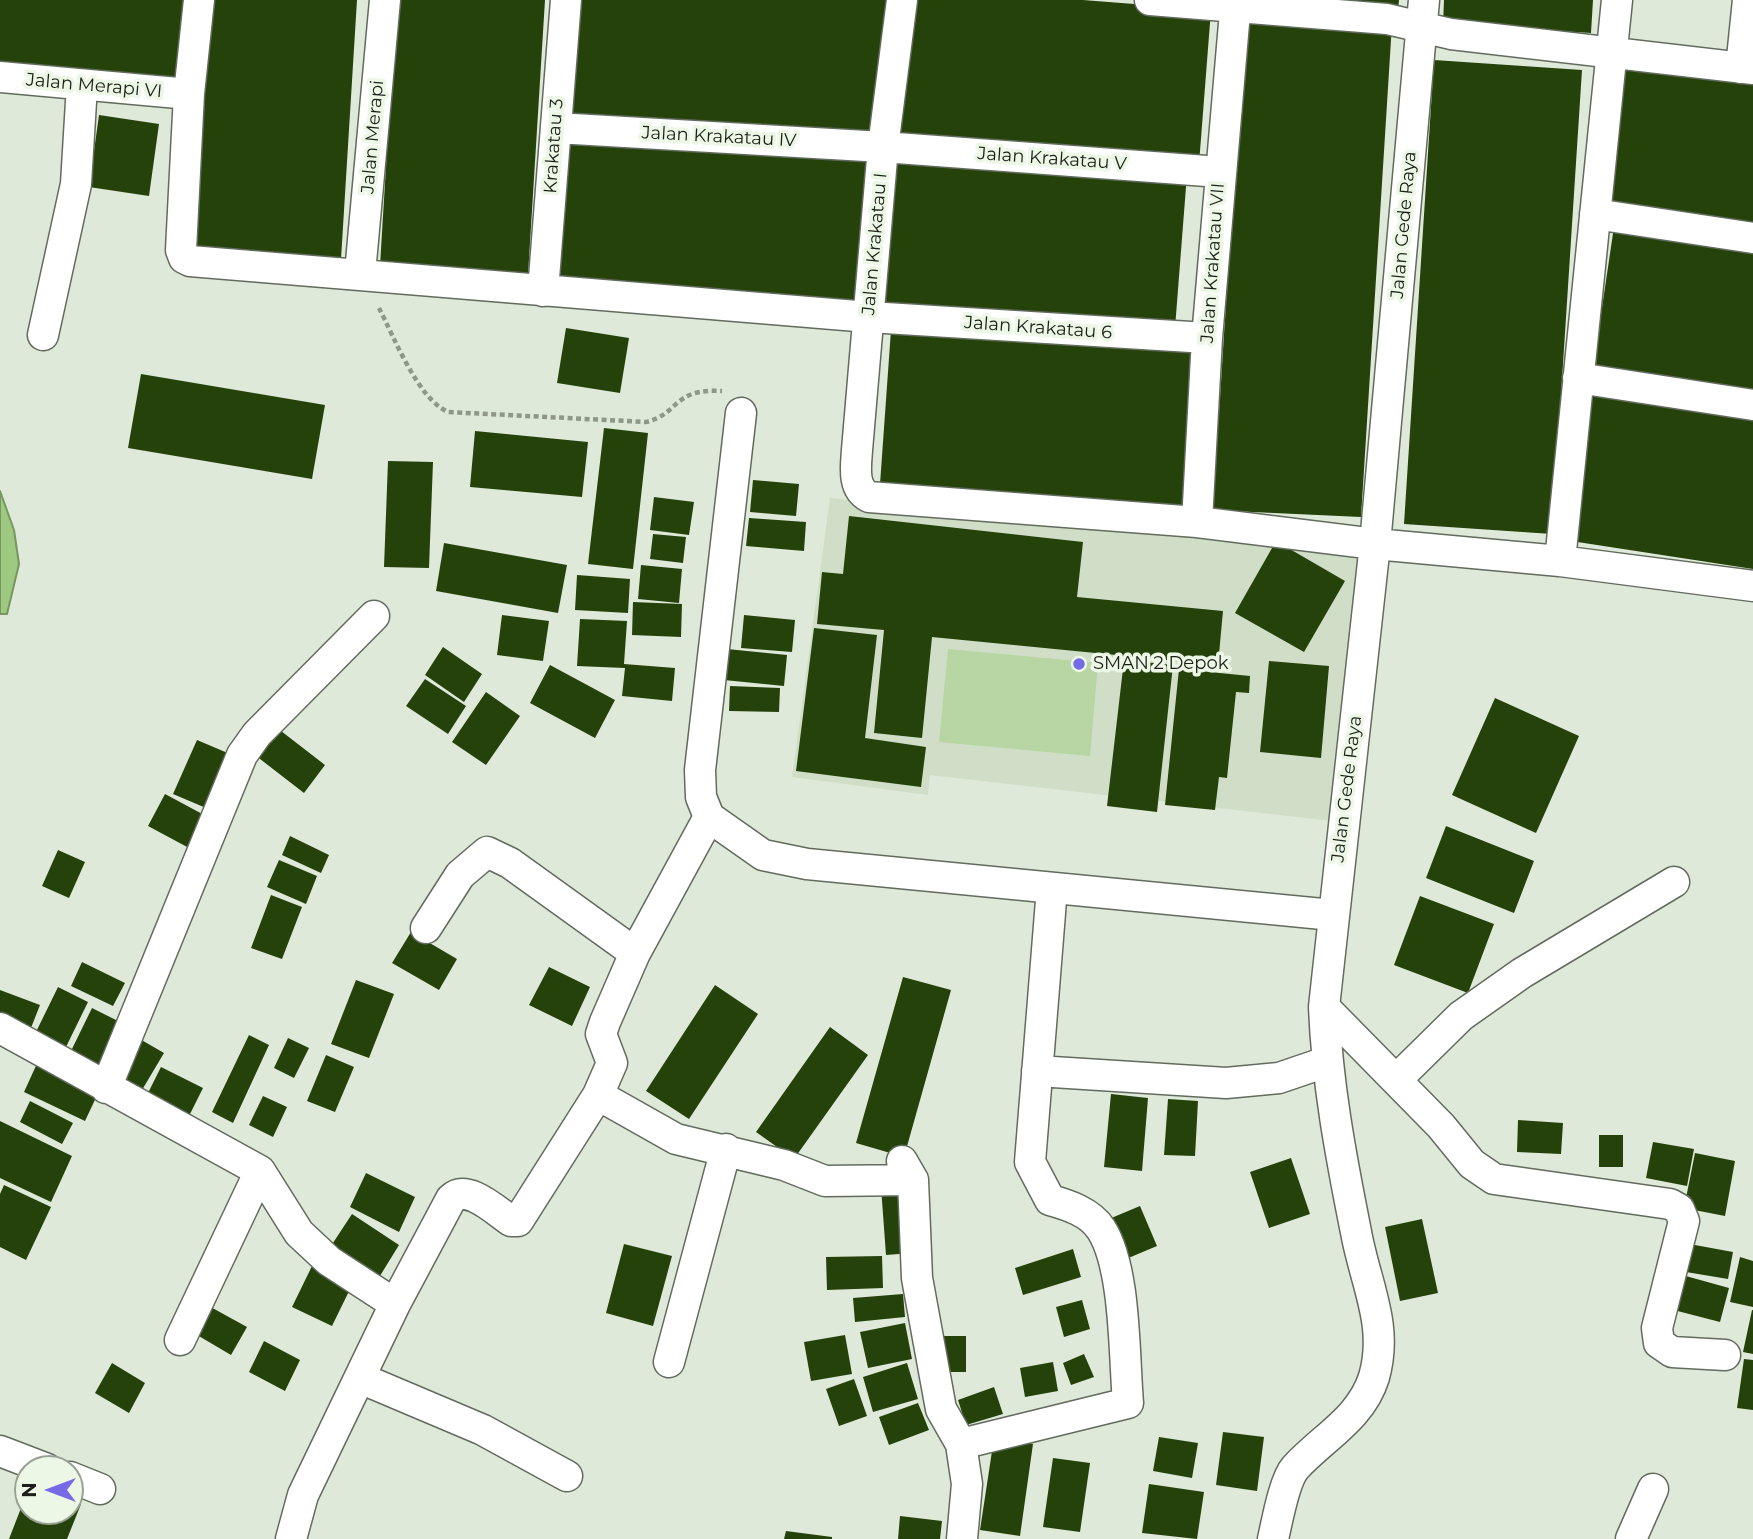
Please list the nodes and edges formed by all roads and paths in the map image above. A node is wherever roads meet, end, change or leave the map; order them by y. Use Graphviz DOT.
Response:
graph roads {
  1 [pos="199,0"];
  2 [pos="385,0"];
  3 [pos="566,0"];
  4 [pos="902,0"];
  5 [pos="1150,0"];
  6 [pos="1424,0"];
  7 [pos="1616,0"];
  8 [pos="1748,0"];
  9 [pos="1236,3"];
  10 [pos="1421,30"];
  11 [pos="1611,53"];
  12 [pos="1747,69"];
  13 [pos="0,78"];
  14 [pos="82,85"];
  15 [pos="189,94"];
  16 [pos="556,128"];
  17 [pos="883,147"];
  18 [pos="1220,172"];
  19 [pos="1595,214"];
  20 [pos="1753,239"];
  21 [pos="360,273"];
  22 [pos="543,291"];
  23 [pos="869,317"];
  24 [pos="43,335"];
  25 [pos="1207,338"];
  26 [pos="1578,378"];
  27 [pos="1753,405"];
  28 [pos="741,413"];
  29 [pos="1197,522"];
  30 [pos="1375,544"];
  31 [pos="1560,561"];
  32 [pos="1753,586"];
  33 [pos="374,616"];
  34 [pos="709,817"];
  35 [pos="1674,882"];
  36 [pos="1052,888"];
  37 [pos="1333,915"];
  38 [pos="426,928"];
  39 [pos="635,953"];
  40 [pos="1324,1007"];
  41 [pos="0,1028"];
  42 [pos="1326,1062"];
  43 [pos="1037,1071"];
  44 [pos="1396,1080"];
  45 [pos="106,1088"];
  46 [pos="598,1095"];
  47 [pos="726,1149"];
  48 [pos="260,1171"];
  49 [pos="395,1304"];
  50 [pos="180,1340"];
  51 [pos="1725,1355"];
  52 [pos="670,1362"];
  53 [pos="360,1378"];
  54 [pos="961,1444"];
  55 [pos="567,1476"];
  56 [pos="84,1483"];
  57 [pos="100,1489"];
  58 [pos="1653,1489"];
  59 [pos="291,1539"];
  60 [pos="962,1539"];
  61 [pos="1273,1539"];
  62 [pos="1631,1539"];
  1 -- 15 [label="street"];
  2 -- 21 [label="street, Jalan Merapi"];
  3 -- 16 [label="street, Krakatau 3"];
  4 -- 17 [label="street, Jalan Krakatau I"];
  5 -- 9 [label="street"];
  6 -- 10 [label="street, Jalan Gede Raya"];
  7 -- 11 [label="street"];
  8 -- 12 [label="street"];
  9 -- 10 [label="street"];
  9 -- 18 [label="street, Jalan Krakatau VII"];
  10 -- 11 [label="street"];
  10 -- 30 [label="street, Jalan Gede Raya"];
  11 -- 12 [label="street"];
  11 -- 19 [label="street"];
  13 -- 14 [label="street, Jalan Merapi VI"];
  14 -- 15 [label="street, Jalan Merapi VI"];
  14 -- 24 [label="street"];
  15 -- 21 [label="street, Jalan Krakatau 6"];
  16 -- 17 [label="street, Jalan Krakatau IV"];
  16 -- 22 [label="street, Krakatau 3"];
  17 -- 18 [label="street, Jalan Krakatau V"];
  17 -- 23 [label="street, Jalan Krakatau I"];
  18 -- 25 [label="street, Jalan Krakatau VII"];
  19 -- 20 [label="street"];
  19 -- 26 [label="street"];
  21 -- 22 [label="street, Jalan Krakatau 6"];
  21 -- 28 [label="path"];
  22 -- 23 [label="street, Jalan Krakatau 6"];
  23 -- 25 [label="street, Jalan Krakatau 6"];
  23 -- 29 [label="street, Jalan Krakatau I"];
  25 -- 29 [label="street, Jalan Krakatau VII"];
  26 -- 27 [label="street"];
  26 -- 31 [label="street"];
  28 -- 34 [label="street"];
  29 -- 30 [label="street"];
  30 -- 31 [label="street"];
  30 -- 37 [label="street, Jalan Gede Raya"];
  31 -- 32 [label="street"];
  33 -- 45 [label="street"];
  34 -- 36 [label="street"];
  34 -- 39 [label="street"];
  35 -- 44 [label="street"];
  36 -- 37 [label="street"];
  36 -- 43 [label="street"];
  37 -- 40 [label="street, Jalan Gede Raya"];
  38 -- 39 [label="street"];
  39 -- 46 [label="street"];
  40 -- 42 [label="street, Jalan Gede Raya"];
  40 -- 44 [label="street"];
  41 -- 45 [label="street"];
  42 -- 43 [label="street"];
  42 -- 61 [label="street, Jalan Gede Raya"];
  43 -- 54 [label="street"];
  44 -- 51 [label="street"];
  45 -- 48 [label="street"];
  46 -- 47 [label="street"];
  46 -- 49 [label="street"];
  47 -- 52 [label="street"];
  47 -- 54 [label="street"];
  48 -- 49 [label="street"];
  48 -- 50 [label="street"];
  49 -- 53 [label="street"];
  53 -- 55 [label="street"];
  53 -- 59 [label="street"];
  54 -- 60 [label="street"];
  56 -- 57 [label="street"];
  58 -- 62 [label="street"];
}
